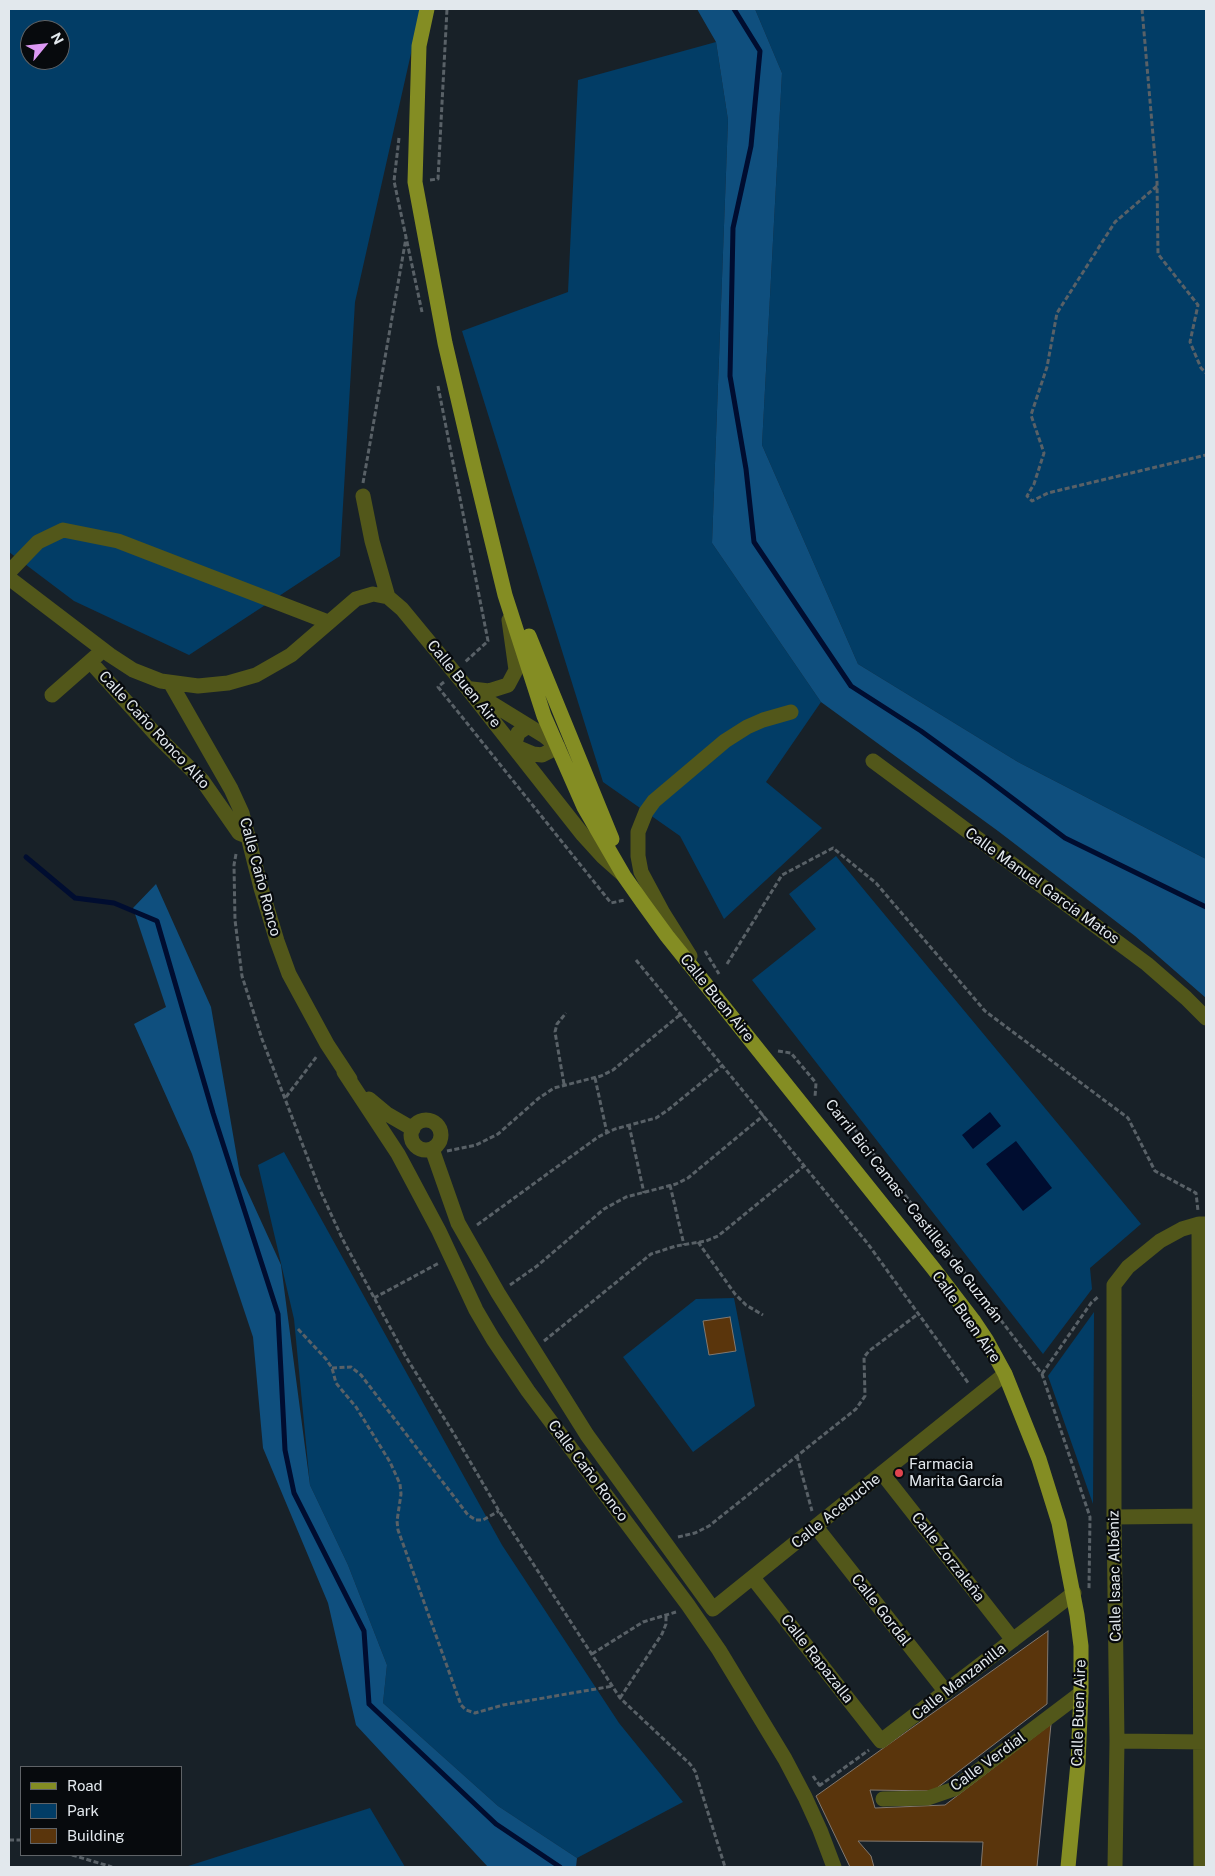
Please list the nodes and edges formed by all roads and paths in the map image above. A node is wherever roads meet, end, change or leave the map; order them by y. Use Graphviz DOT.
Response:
graph roads {
  1 [pos="426,9"];
  2 [pos="447,9"];
  3 [pos="1142,9"];
  4 [pos="416,182"];
  5 [pos="1157,186"];
  6 [pos="409,221"];
  7 [pos="1206,373"];
  8 [pos="1206,455"];
  9 [pos="364,496"];
  10 [pos="488,522"];
  11 [pos="9,572"];
  12 [pos="9,578"];
  13 [pos="505,595"];
  14 [pos="388,597"];
  15 [pos="328,622"];
  16 [pos="103,650"];
  17 [pos="96,668"];
  18 [pos="171,684"];
  19 [pos="468,689"];
  20 [pos="52,695"];
  21 [pos="791,712"];
  22 [pos="528,726"];
  23 [pos="514,746"];
  24 [pos="558,747"];
  25 [pos="873,761"];
  26 [pos="245,835"];
  27 [pos="624,876"];
  28 [pos="667,936"];
  29 [pos="704,950"];
  30 [pos="636,960"];
  31 [pos="727,964"];
  32 [pos="723,980"];
  33 [pos="713,994"];
  34 [pos="566,1013"];
  35 [pos="681,1014"];
  36 [pos="1206,1018"];
  37 [pos="327,1044"];
  38 [pos="774,1051"];
  39 [pos="723,1065"];
  40 [pos="344,1072"];
  41 [pos="595,1078"];
  42 [pos="564,1084"];
  43 [pos="286,1098"];
  44 [pos="832,1100"];
  45 [pos="814,1101"];
  46 [pos="843,1114"];
  47 [pos="764,1115"];
  48 [pos="829,1120"];
  49 [pos="629,1125"];
  50 [pos="413,1129"];
  51 [pos="607,1133"];
  52 [pos="433,1152"];
  53 [pos="805,1165"];
  54 [pos="670,1185"];
  55 [pos="644,1193"];
  56 [pos="1203,1224"];
  57 [pos="464,1234"];
  58 [pos="698,1242"];
  59 [pos="684,1245"];
  60 [pos="451,1256"];
  61 [pos="1114,1285"];
  62 [pos="498,1293"];
  63 [pos="374,1298"];
  64 [pos="918,1314"];
  65 [pos="763,1315"];
  66 [pos="298,1329"];
  67 [pos="533,1350"];
  68 [pos="332,1368"];
  69 [pos="1005,1374"];
  70 [pos="1042,1374"];
  71 [pos="978,1396"];
  72 [pos="797,1456"];
  73 [pos="882,1474"];
  74 [pos="499,1511"];
  75 [pos="1203,1516"];
  76 [pos="1114,1517"];
  77 [pos="816,1527"];
  78 [pos="663,1540"];
  79 [pos="753,1578"];
  80 [pos="1083,1590"];
  81 [pos="688,1605"];
  82 [pos="666,1615"];
  83 [pos="1013,1640"];
  84 [pos="592,1654"];
  85 [pos="613,1686"];
  86 [pos="946,1692"];
  87 [pos="1081,1693"];
  88 [pos="620,1698"];
  89 [pos="881,1741"];
  90 [pos="1117,1741"];
  91 [pos="1203,1742"];
  92 [pos="805,1797"];
  93 [pos="883,1799"];
  94 [pos="75,1856"];
  95 [pos="112,1867"];
  96 [pos="725,1867"];
  97 [pos="834,1867"];
  98 [pos="1068,1867"];
  99 [pos="1115,1867"];
  100 [pos="1201,1867"];
  1 -- 4 [label="main road"];
  2 -- 4 [label="path"];
  3 -- 5 [label="path"];
  4 -- 10 [label="main road"];
  5 -- 7 [label="path"];
  5 -- 8 [label="path"];
  6 -- 9 [label="path"];
  9 -- 14 [label="street"];
  10 -- 13 [label="main road"];
  10 -- 28 [label="main road"];
  11 -- 15 [label="street"];
  12 -- 16 [label="street, Calle Caño Ronco Alto"];
  13 -- 19 [label="street"];
  13 -- 24 [label="main road"];
  14 -- 15 [label="street, Calle Caño Ronco Alto"];
  14 -- 19 [label="street, Calle Buen Aire"];
  15 -- 18 [label="street, Calle Caño Ronco Alto"];
  16 -- 18 [label="street, Calle Caño Ronco Alto"];
  16 -- 20 [label="street"];
  17 -- 26 [label="street, Calle Caño Ronco Alto"];
  18 -- 26 [label="street, Calle Caño Ronco"];
  19 -- 22 [label="street"];
  19 -- 23 [label="street, Calle Buen Aire"];
  21 -- 33 [label="street"];
  22 -- 23 [label="street"];
  22 -- 24 [label="street"];
  23 -- 24 [label="street"];
  23 -- 27 [label="street, Calle Buen Aire"];
  24 -- 27 [label="main road"];
  25 -- 36 [label="street, Calle Manuel García Matos"];
  26 -- 37 [label="street, Calle Caño Ronco"];
  26 -- 43 [label="path"];
  27 -- 28 [label="main road"];
  28 -- 33 [label="main road, Calle Buen Aire"];
  29 -- 32 [label="path"];
  30 -- 35 [label="path"];
  31 -- 56 [label="path"];
  33 -- 69 [label="main road, Calle Buen Aire"];
  34 -- 42 [label="path"];
  35 -- 39 [label="path"];
  35 -- 41 [label="path"];
  37 -- 40 [label="street, Calle Caño Ronco"];
  37 -- 43 [label="path"];
  38 -- 45 [label="path, Carril Bici Camas - Castilleja de Guzmán"];
  39 -- 47 [label="path"];
  39 -- 49 [label="path"];
  40 -- 50 [label="street, Calle Caño Ronco"];
  40 -- 60 [label="street, Calle Caño Ronco"];
  41 -- 42 [label="path"];
  41 -- 51 [label="path"];
  42 -- 52 [label="path"];
  43 -- 63 [label="path"];
  44 -- 46 [label="path"];
  46 -- 48 [label="path, Carril Bici Camas - Castilleja de Guzmán"];
  46 -- 70 [label="path"];
  47 -- 53 [label="path"];
  47 -- 54 [label="path"];
  49 -- 51 [label="path"];
  49 -- 55 [label="path"];
  50 -- 52 [label="street"];
  50 -- 52 [label="street"];
  51 -- 57 [label="path"];
  52 -- 57 [label="street"];
  53 -- 58 [label="path"];
  53 -- 64 [label="path"];
  54 -- 55 [label="path"];
  54 -- 59 [label="path"];
  55 -- 62 [label="path"];
  56 -- 61 [label="street"];
  56 -- 75 [label="street"];
  57 -- 62 [label="street"];
  58 -- 59 [label="path"];
  58 -- 65 [label="path"];
  59 -- 67 [label="path"];
  60 -- 63 [label="path"];
  60 -- 81 [label="street, Calle Caño Ronco"];
  61 -- 70 [label="path"];
  61 -- 76 [label="street, Calle Isaac Albéniz"];
  62 -- 67 [label="street"];
  63 -- 74 [label="path"];
  64 -- 71 [label="path"];
  64 -- 72 [label="path"];
  66 -- 68 [label="path"];
  67 -- 78 [label="street"];
  68 -- 74 [label="path"];
  68 -- 85 [label="path"];
  69 -- 71 [label="street, Calle Acebuche"];
  69 -- 80 [label="main road, Calle Buen Aire"];
  70 -- 80 [label="path"];
  71 -- 73 [label="street, Calle Acebuche"];
  72 -- 77 [label="path"];
  72 -- 78 [label="path"];
  73 -- 77 [label="street, Calle Acebuche"];
  73 -- 83 [label="street, Calle Zorzaleña"];
  74 -- 84 [label="path"];
  75 -- 76 [label="street"];
  75 -- 91 [label="street"];
  76 -- 90 [label="street, Calle Isaac Albéniz"];
  77 -- 79 [label="street, Calle Acebuche"];
  77 -- 86 [label="street, Calle Gordal"];
  78 -- 79 [label="street, Calle Acebuche"];
  79 -- 89 [label="street, Calle Rapazalla"];
  80 -- 83 [label="street, Calle Manzanilla"];
  80 -- 87 [label="main road, Calle Buen Aire"];
  81 -- 82 [label="path"];
  81 -- 92 [label="street, Calle Caño Ronco"];
  82 -- 84 [label="path"];
  82 -- 88 [label="path"];
  83 -- 86 [label="street, Calle Manzanilla"];
  84 -- 85 [label="path"];
  85 -- 88 [label="path"];
  86 -- 89 [label="street, Calle Manzanilla"];
  87 -- 93 [label="street, Calle Verdial"];
  87 -- 98 [label="main road, Calle Buen Aire"];
  88 -- 96 [label="path"];
  89 -- 92 [label="path"];
  90 -- 91 [label="street"];
  90 -- 99 [label="street, Calle Isaac Albéniz"];
  91 -- 100 [label="street"];
  92 -- 97 [label="street, Calle Caño Ronco"];
  94 -- 95 [label="path"];
}
